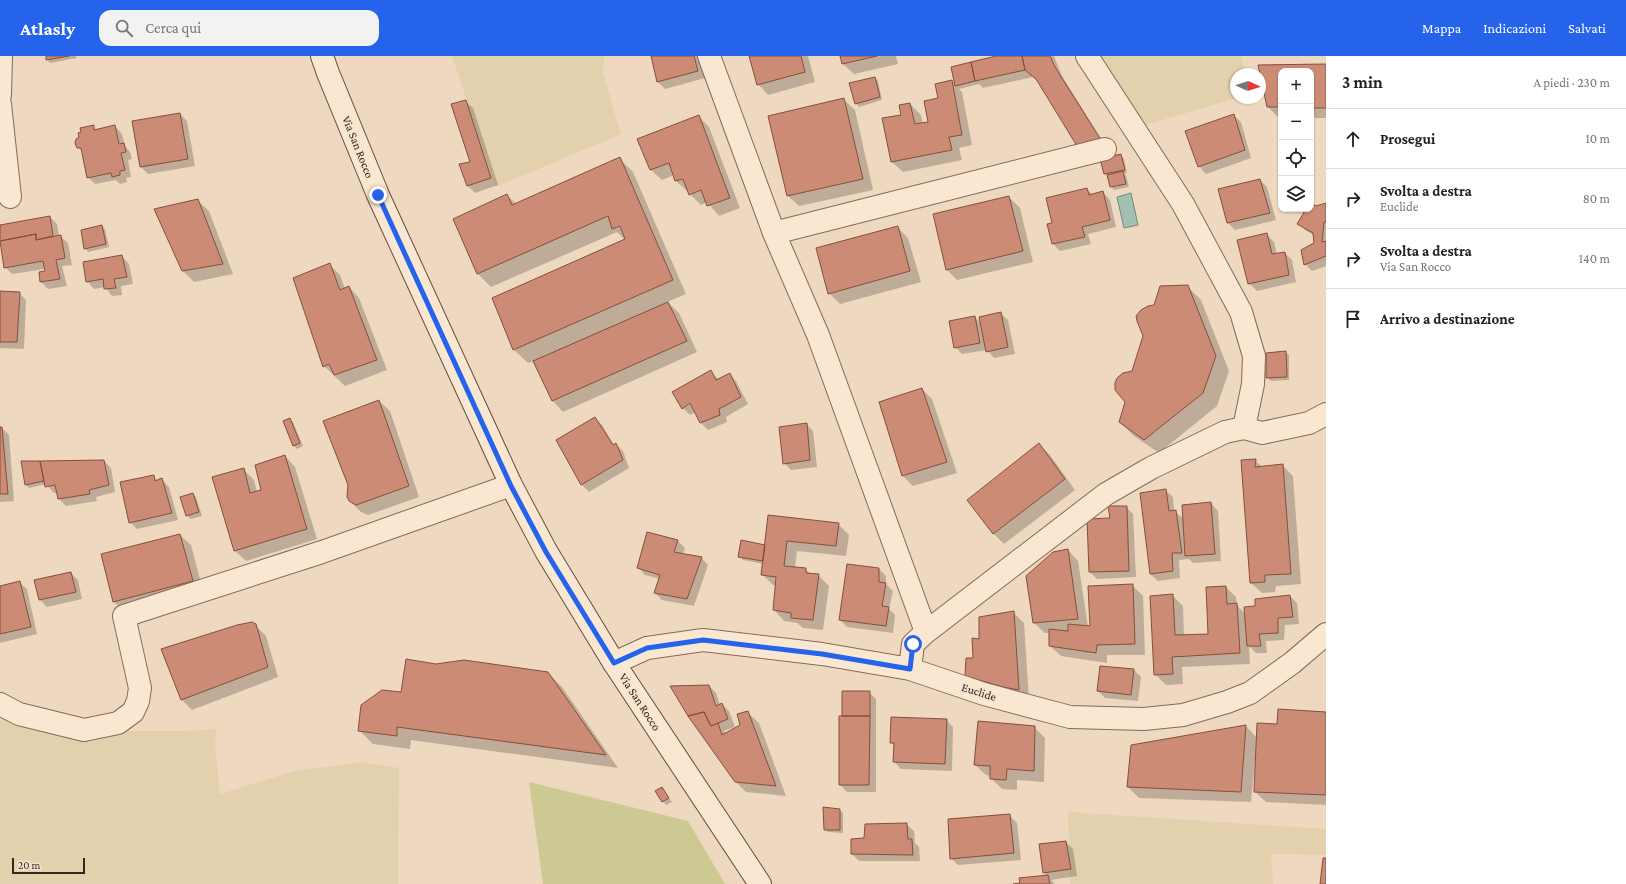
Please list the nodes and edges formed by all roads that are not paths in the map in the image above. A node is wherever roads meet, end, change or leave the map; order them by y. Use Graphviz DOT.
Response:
graph roads {
  1 [pos="1,56"];
  2 [pos="322,56"];
  3 [pos="709,56"];
  4 [pos="1087,56"];
  5 [pos="0,95"];
  6 [pos="0,104"];
  7 [pos="1105,149"];
  8 [pos="10,197"];
  9 [pos="774,233"];
  10 [pos="1326,414"];
  11 [pos="1244,428"];
  12 [pos="511,486"];
  13 [pos="926,632"];
  14 [pos="1326,634"];
  15 [pos="614,663"];
  16 [pos="910,669"];
  17 [pos="0,704"];
  18 [pos="760,884"];
  1 -- 5 [label="street"];
  2 -- 12 [label="street, Via San Rocco"];
  3 -- 9 [label="street"];
  4 -- 11 [label="street"];
  6 -- 8 [label="street"];
  7 -- 9 [label="street"];
  9 -- 13 [label="street"];
  10 -- 11 [label="street"];
  11 -- 13 [label="street"];
  12 -- 15 [label="street, Via San Rocco"];
  12 -- 17 [label="street"];
  13 -- 16 [label="street"];
  14 -- 16 [label="street, Euclide"];
  15 -- 16 [label="street, Euclide"];
  15 -- 18 [label="street, Via San Rocco"];
}
